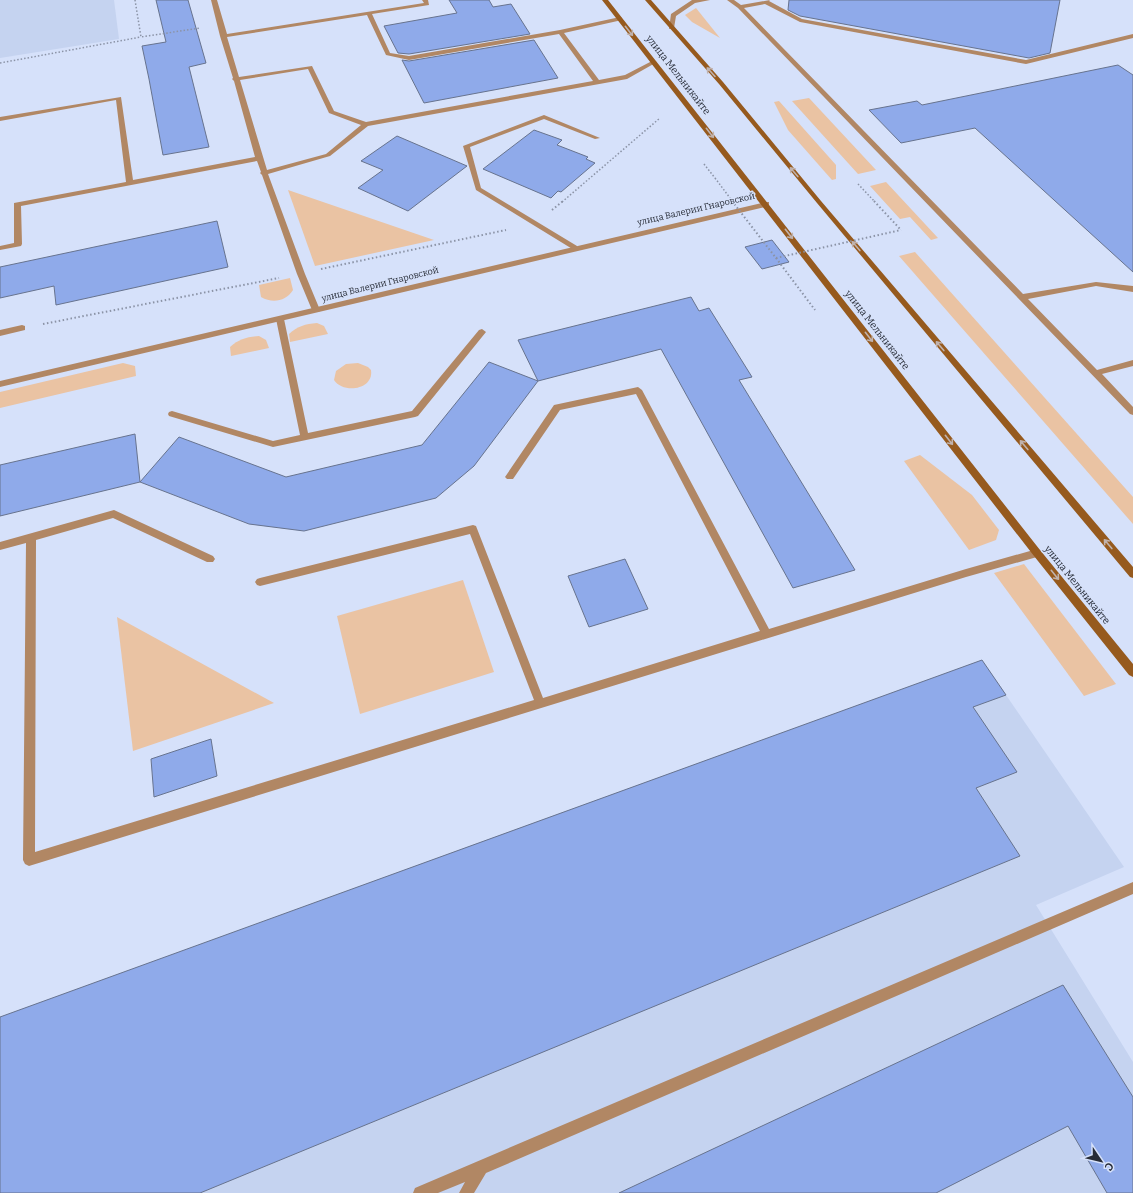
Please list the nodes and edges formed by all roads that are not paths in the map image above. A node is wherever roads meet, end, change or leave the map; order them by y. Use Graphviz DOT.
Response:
graph roads {
  1 [pos="214,0"];
  2 [pos="425,0"];
  3 [pos="605,0"];
  4 [pos="648,0"];
  5 [pos="707,0"];
  6 [pos="730,0"];
  7 [pos="767,1"];
  8 [pos="740,7"];
  9 [pos="369,13"];
  10 [pos="620,19"];
  11 [pos="671,28"];
  12 [pos="560,32"];
  13 [pos="223,36"];
  14 [pos="1133,36"];
  15 [pos="654,62"];
  16 [pos="235,79"];
  17 [pos="597,82"];
  18 [pos="0,119"];
  19 [pos="366,124"];
  20 [pos="597,138"];
  21 [pos="259,158"];
  22 [pos="263,173"];
  23 [pos="130,183"];
  24 [pos="766,204"];
  25 [pos="0,248"];
  26 [pos="574,248"];
  27 [pos="1133,289"];
  28 [pos="1023,297"];
  29 [pos="316,310"];
  30 [pos="280,319"];
  31 [pos="22,328"];
  32 [pos="482,332"];
  33 [pos="0,333"];
  34 [pos="1133,363"];
  35 [pos="1096,373"];
  36 [pos="0,384"];
  37 [pos="1133,412"];
  38 [pos="172,414"];
  39 [pos="305,438"];
  40 [pos="510,477"];
  41 [pos="31,538"];
  42 [pos="0,546"];
  43 [pos="1037,553"];
  44 [pos="210,559"];
  45 [pos="1133,574"];
  46 [pos="260,582"];
  47 [pos="766,634"];
  48 [pos="1133,672"];
  49 [pos="540,703"];
  50 [pos="1133,888"];
  51 [pos="481,1168"];
  52 [pos="420,1193"];
  53 [pos="466,1193"];
  1 -- 13 [label="street"];
  2 -- 9 [label="street"];
  3 -- 10 [label="main road, улица Мельникайте"];
  4 -- 11 [label="main road"];
  5 -- 11 [label="street"];
  6 -- 8 [label="street"];
  7 -- 8 [label="street"];
  7 -- 14 [label="street"];
  8 -- 28 [label="street"];
  9 -- 12 [label="street"];
  9 -- 13 [label="street"];
  10 -- 12 [label="street"];
  10 -- 15 [label="main road, улица Мельникайте, one-way"];
  45 -- 11 [label="main road, one-way"];
  12 -- 17 [label="street"];
  13 -- 16 [label="street"];
  15 -- 17 [label="street"];
  15 -- 24 [label="main road, улица Мельникайте, one-way"];
  16 -- 19 [label="street"];
  16 -- 21 [label="street"];
  17 -- 19 [label="street"];
  18 -- 23 [label="street"];
  19 -- 22 [label="street"];
  20 -- 26 [label="street"];
  21 -- 22 [label="street"];
  21 -- 23 [label="street"];
  22 -- 29 [label="street"];
  23 -- 25 [label="street"];
  24 -- 26 [label="street, улица Валерии Гнаровской"];
  24 -- 43 [label="main road, улица Мельникайте, one-way"];
  26 -- 29 [label="street, улица Валерии Гнаровской"];
  27 -- 28 [label="street"];
  28 -- 35 [label="street"];
  29 -- 30 [label="street, улица Валерии Гнаровской"];
  30 -- 36 [label="street, улица Валерии Гнаровской"];
  30 -- 39 [label="street"];
  31 -- 33 [label="street"];
  32 -- 39 [label="street"];
  34 -- 35 [label="street"];
  35 -- 37 [label="street"];
  38 -- 39 [label="street"];
  40 -- 47 [label="street"];
  41 -- 42 [label="street"];
  41 -- 44 [label="street"];
  41 -- 49 [label="street"];
  43 -- 47 [label="street"];
  43 -- 48 [label="main road, улица Мельникайте, one-way"];
  46 -- 49 [label="street"];
  47 -- 49 [label="street"];
  50 -- 51 [label="street"];
  51 -- 52 [label="street"];
  51 -- 53 [label="street"];
}
